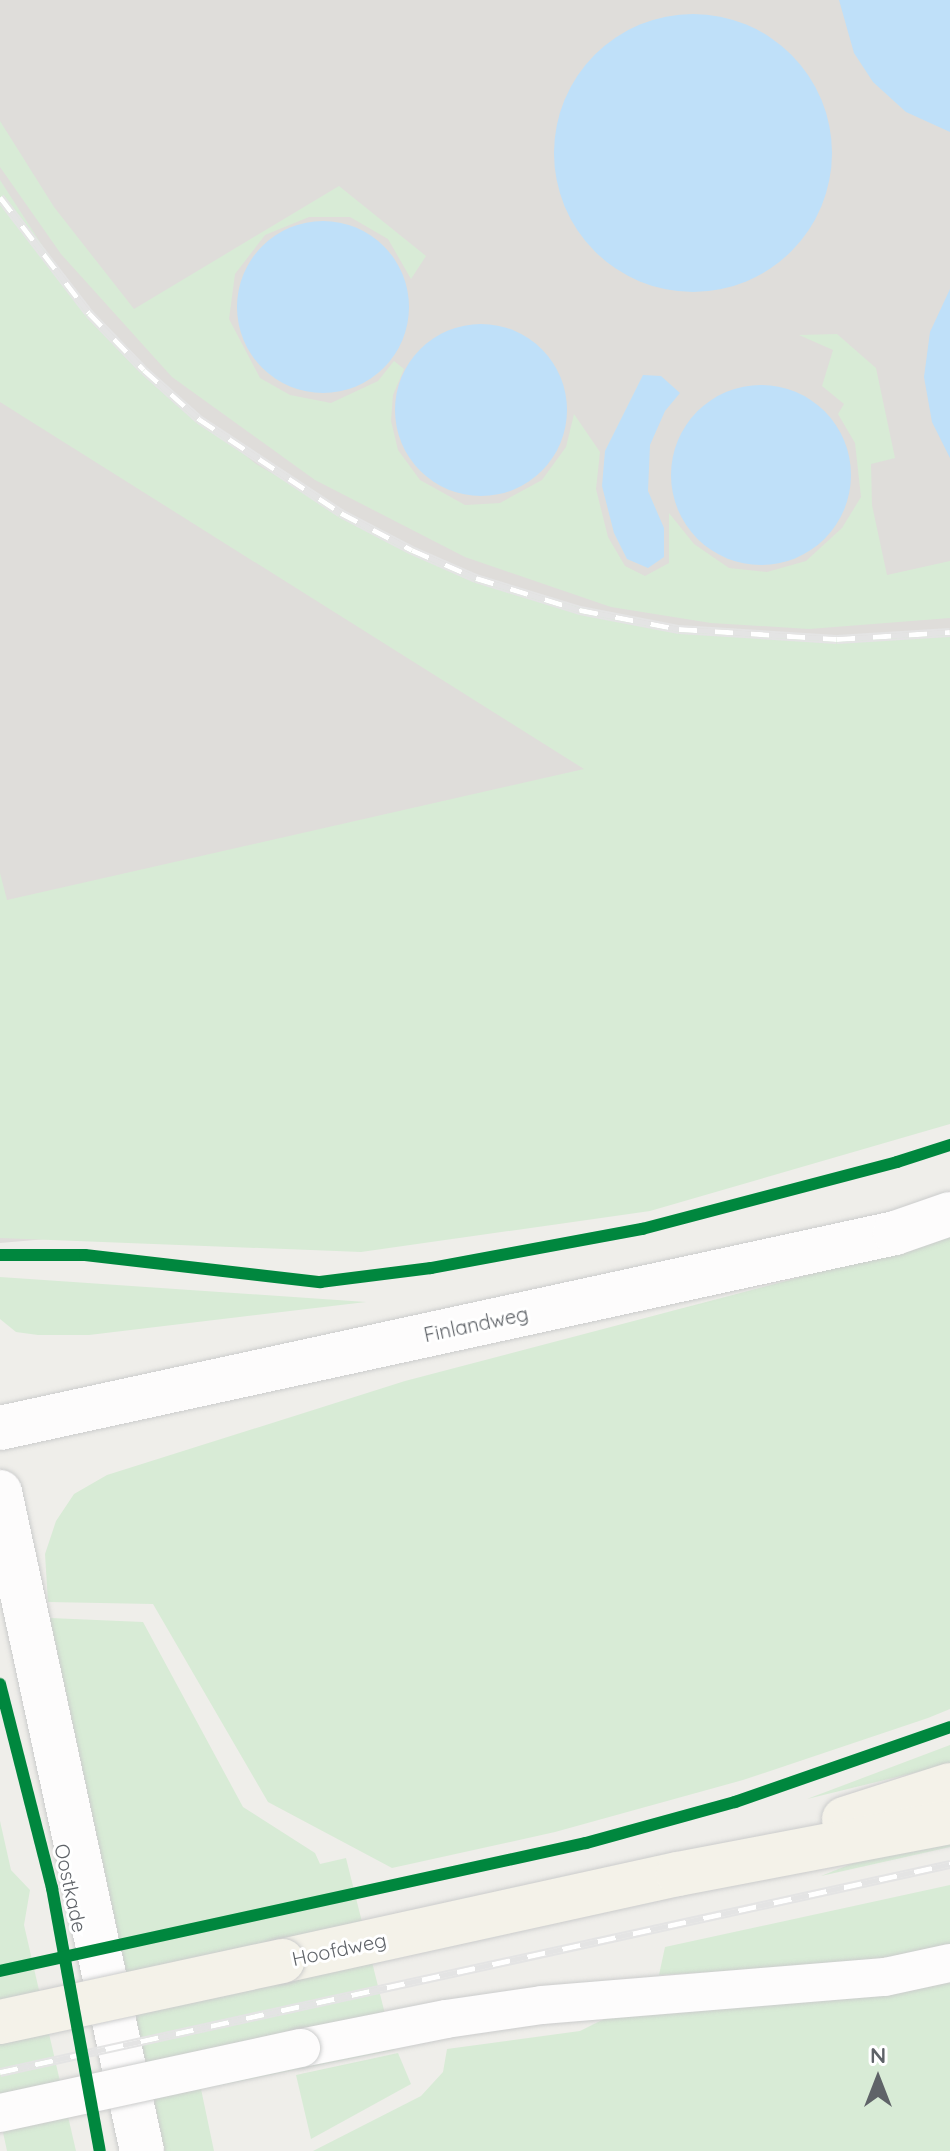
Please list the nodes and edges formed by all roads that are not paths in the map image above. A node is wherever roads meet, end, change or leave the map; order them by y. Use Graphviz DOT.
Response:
graph roads {
  1 [pos="950,1214"];
  2 [pos="0,1428"];
  3 [pos="0,1492"];
  4 [pos="950,1785"];
  5 [pos="950,1822"];
  6 [pos="678,1874"];
  7 [pos="950,1963"];
  8 [pos="0,2022"];
  9 [pos="0,2113"];
  10 [pos="142,2151"];
  1 -- 2 [label="street, Finlandweg"];
  3 -- 10 [label="street, Oostkade"];
  4 -- 6 [label="main road, Hoofdweg"];
  5 -- 6 [label="main road, Hoofdweg"];
  6 -- 8 [label="main road, Hoofdweg, bridge"];
  7 -- 9 [label="street, bridge"];
}
